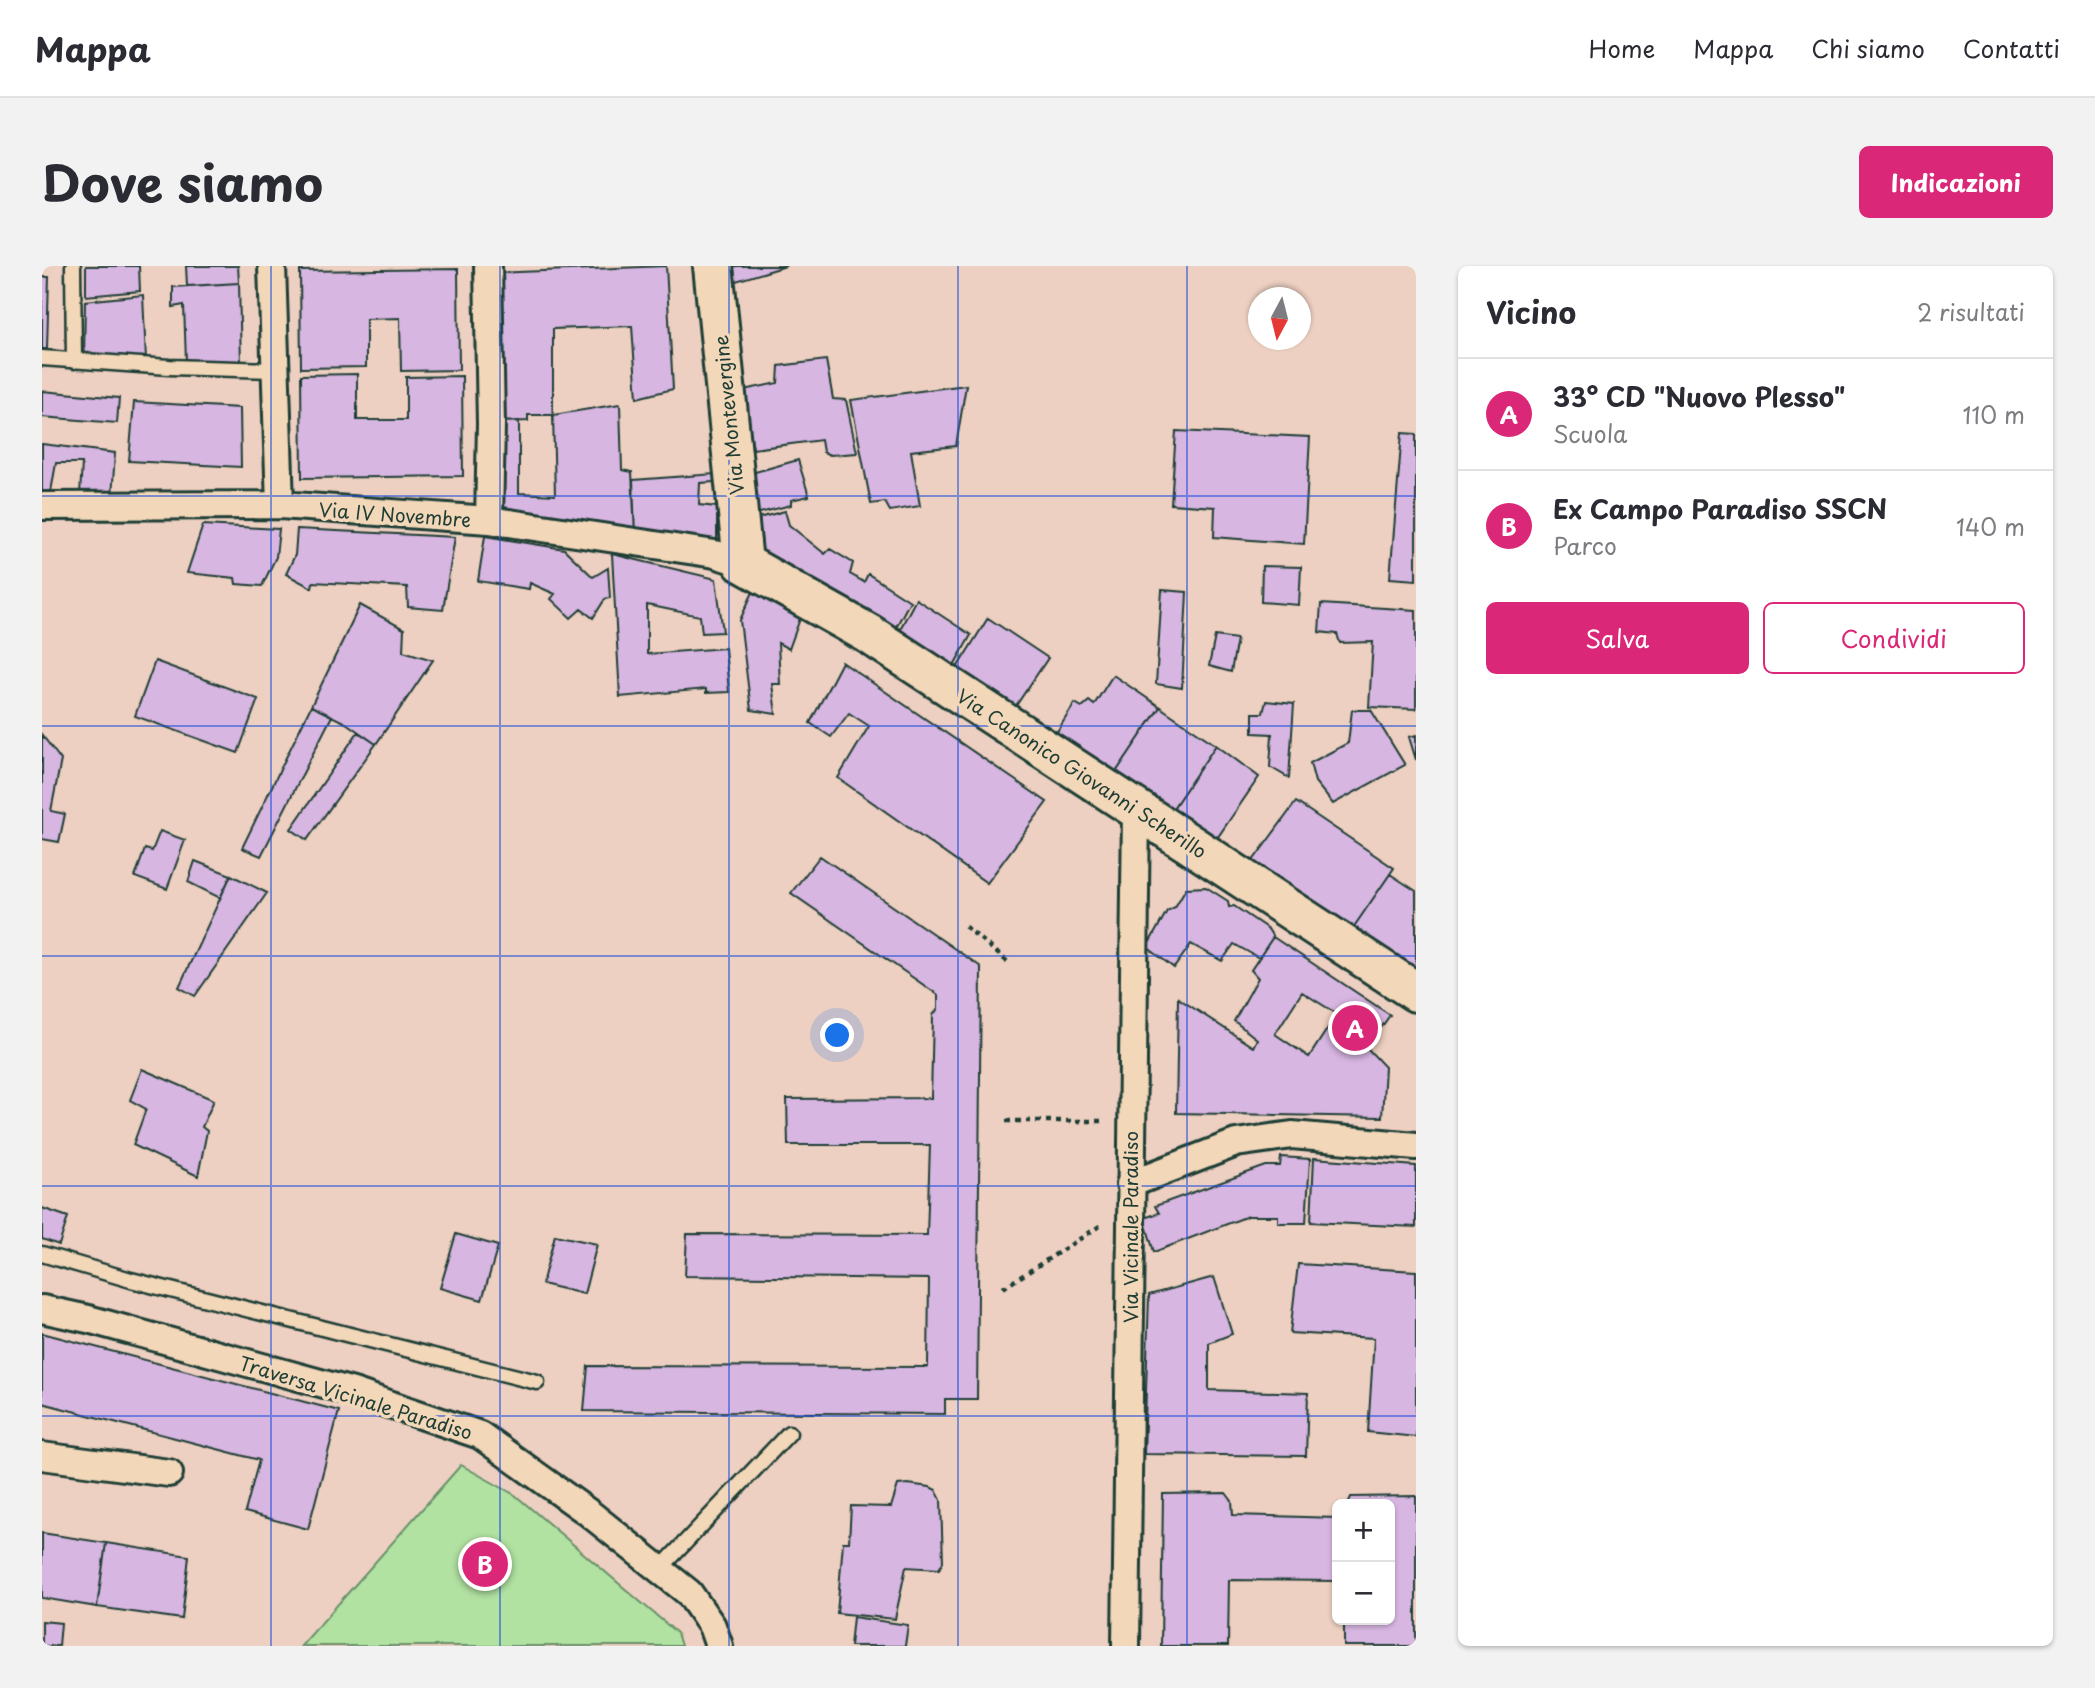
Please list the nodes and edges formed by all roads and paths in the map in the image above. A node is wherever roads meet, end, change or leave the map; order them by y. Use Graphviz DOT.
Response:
graph roads {
  1 [pos="73,266"];
  2 [pos="272,266"];
  3 [pos="488,266"];
  4 [pos="713,266"];
  5 [pos="42,358"];
  6 [pos="74,361"];
  7 [pos="275,370"];
  8 [pos="280,505"];
  9 [pos="42,506"];
  10 [pos="489,520"];
  11 [pos="743,563"];
  12 [pos="1136,808"];
  13 [pos="965,926"];
  14 [pos="1009,963"];
  15 [pos="1416,992"];
  16 [pos="1006,1121"];
  17 [pos="1131,1121"];
  18 [pos="1416,1146"];
  19 [pos="1130,1195"];
  20 [pos="42,1254"];
  21 [pos="1003,1288"];
  22 [pos="42,1309"];
  23 [pos="537,1382"];
  24 [pos="789,1433"];
  25 [pos="42,1456"];
  26 [pos="169,1473"];
  27 [pos="659,1570"];
  28 [pos="719,1646"];
  29 [pos="1126,1646"];
  1 -- 6 [label="lane"];
  2 -- 7 [label="street"];
  3 -- 10 [label="street"];
  4 -- 11 [label="street, Via Montevergine"];
  5 -- 6 [label="lane"];
  6 -- 7 [label="lane"];
  7 -- 8 [label="street"];
  8 -- 9 [label="street, Via IV Novembre"];
  8 -- 10 [label="street, Via IV Novembre"];
  10 -- 11 [label="street, Via IV Novembre"];
  11 -- 12 [label="street, Via Canonico Giovanni Scherillo"];
  12 -- 15 [label="street, Via Canonico Giovanni Scherillo"];
  12 -- 17 [label="street, Via Vicinale Paradiso"];
  13 -- 14 [label="path"];
  16 -- 17 [label="path"];
  17 -- 19 [label="street, Via Vicinale Paradiso"];
  18 -- 19 [label="street"];
  19 -- 21 [label="path"];
  19 -- 29 [label="street, Via Vicinale Paradiso"];
  20 -- 23 [label="lane"];
  22 -- 27 [label="street, Traversa Vicinale Paradiso"];
  24 -- 27 [label="lane"];
  25 -- 26 [label="street"];
  27 -- 28 [label="street, Traversa Vicinale Paradiso"];
}
